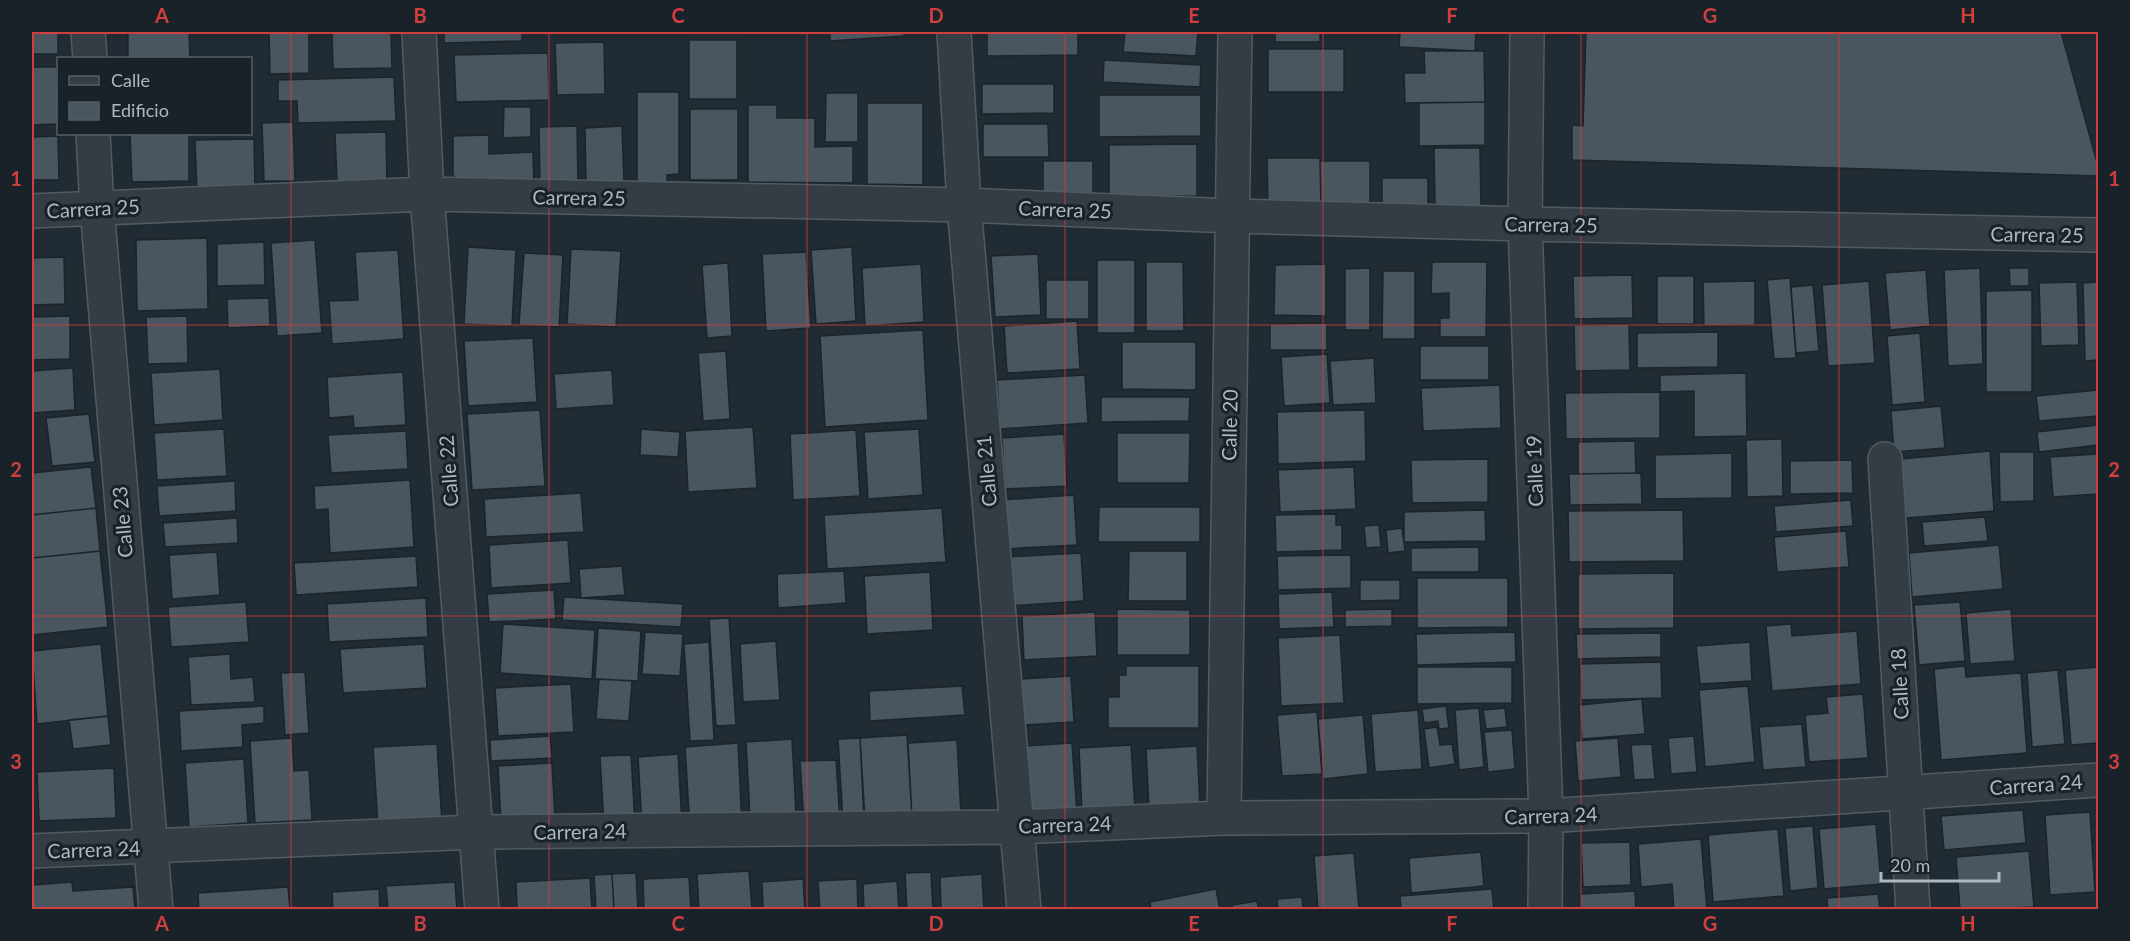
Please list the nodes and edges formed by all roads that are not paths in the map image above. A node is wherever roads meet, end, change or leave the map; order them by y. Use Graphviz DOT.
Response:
graph roads {
  1 [pos="88,32"];
  2 [pos="419,32"];
  3 [pos="954,32"];
  4 [pos="1235,32"];
  5 [pos="1527,32"];
  6 [pos="90,57"];
  7 [pos="93,135"];
  8 [pos="427,194"];
  9 [pos="964,205"];
  10 [pos="97,208"];
  11 [pos="32,211"];
  12 [pos="1232,216"];
  13 [pos="1526,224"];
  14 [pos="2098,235"];
  15 [pos="1885,459"];
  16 [pos="2098,780"];
  17 [pos="1905,794"];
  18 [pos="1546,816"];
  19 [pos="1224,818"];
  20 [pos="1017,827"];
  21 [pos="476,832"];
  22 [pos="148,847"];
  23 [pos="32,851"];
  24 [pos="156,909"];
  25 [pos="482,909"];
  26 [pos="1024,909"];
  27 [pos="1545,909"];
  28 [pos="1913,909"];
  1 -- 6 [label="street"];
  2 -- 8 [label="street, Calle 22"];
  3 -- 9 [label="street, Calle 21"];
  4 -- 12 [label="street, Calle 20"];
  5 -- 13 [label="street, Calle 19"];
  7 -- 10 [label="street, Calle 23"];
  8 -- 9 [label="street, Carrera 25"];
  8 -- 10 [label="street, Carrera 25"];
  8 -- 21 [label="street, Calle 22"];
  9 -- 12 [label="street, Carrera 25"];
  9 -- 20 [label="street, Calle 21"];
  10 -- 11 [label="street, Carrera 25"];
  10 -- 22 [label="street, Calle 23"];
  12 -- 13 [label="street, Carrera 25"];
  12 -- 19 [label="street, Calle 20"];
  13 -- 14 [label="street, Carrera 25"];
  13 -- 18 [label="street, Calle 19"];
  15 -- 17 [label="street, Calle 18"];
  16 -- 17 [label="street, Carrera 24"];
  17 -- 18 [label="street, Carrera 24"];
  17 -- 28 [label="street, Calle 18"];
  18 -- 19 [label="street, Carrera 24"];
  18 -- 27 [label="street, Calle 19"];
  19 -- 20 [label="street, Carrera 24"];
  20 -- 21 [label="street, Carrera 24"];
  20 -- 26 [label="street, Calle 21"];
  21 -- 22 [label="street, Carrera 24"];
  21 -- 25 [label="street, Calle 22"];
  22 -- 23 [label="street, Carrera 24"];
  22 -- 24 [label="street, Calle 23"];
}
